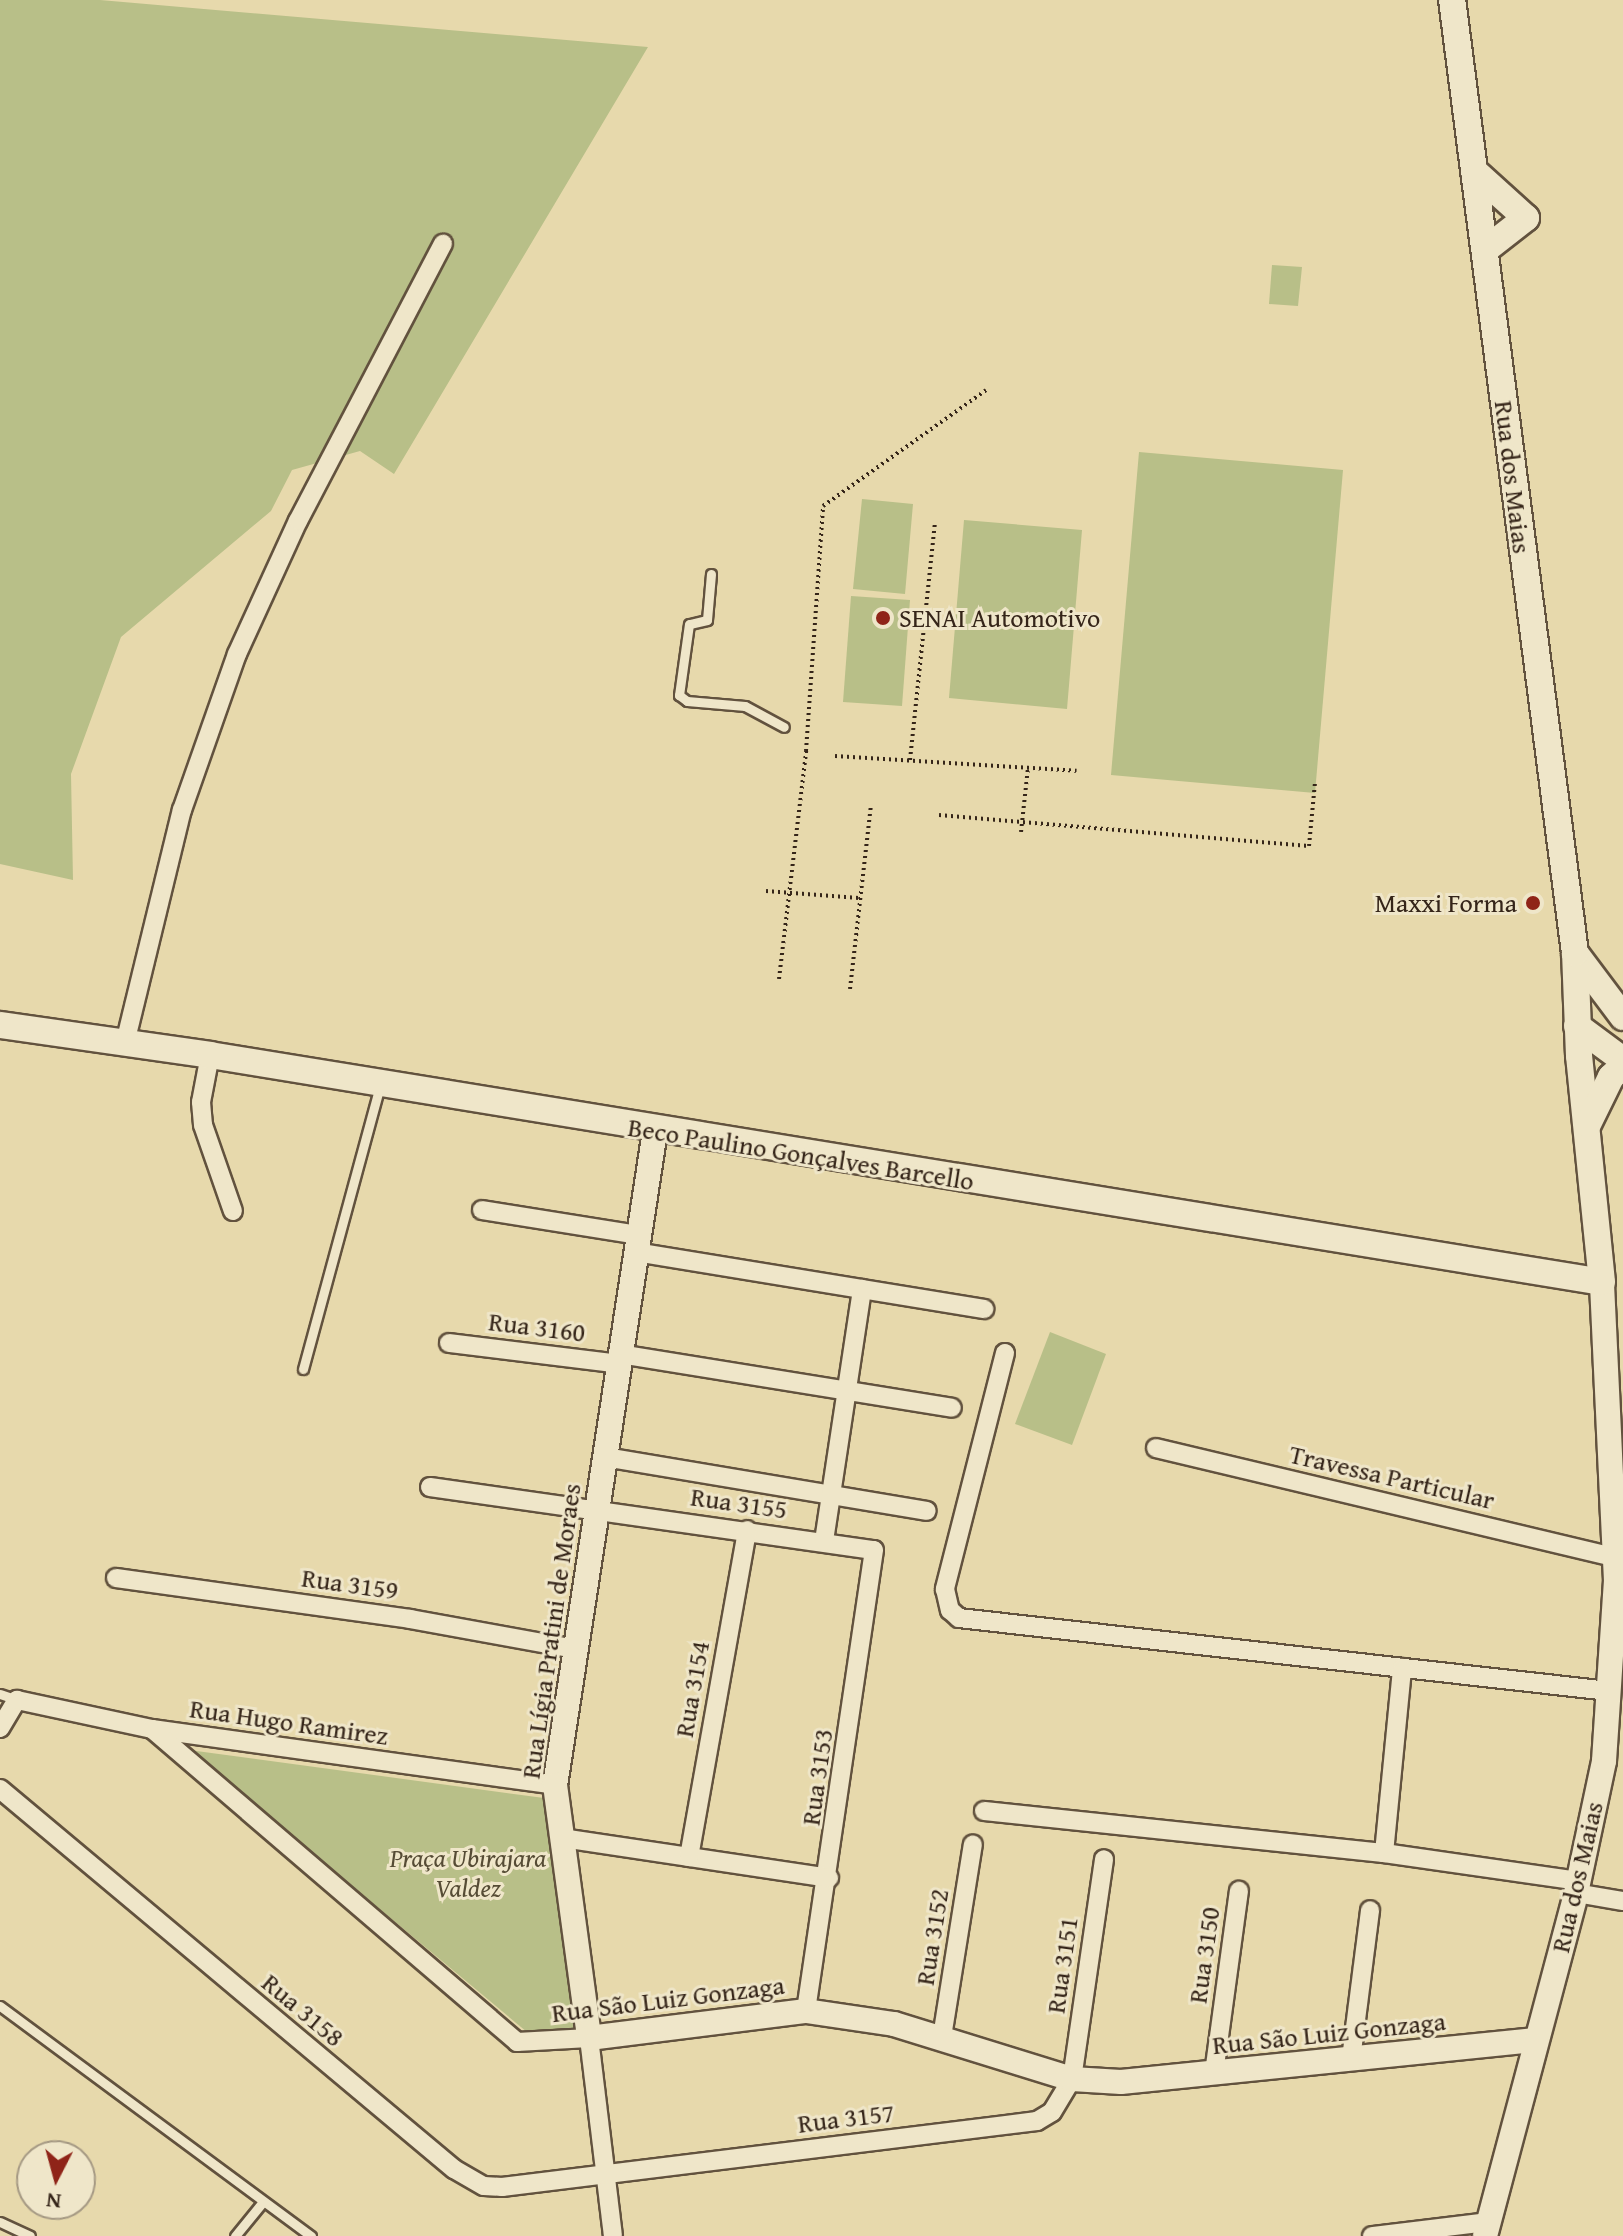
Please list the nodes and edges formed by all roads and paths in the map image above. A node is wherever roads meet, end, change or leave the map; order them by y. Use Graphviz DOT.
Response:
graph roads {
  1 [pos="1452,0"];
  2 [pos="1474,171"];
  3 [pos="443,244"];
  4 [pos="1485,250"];
  5 [pos="986,390"];
  6 [pos="935,523"];
  7 [pos="711,574"];
  8 [pos="784,727"];
  9 [pos="835,756"];
  10 [pos="910,760"];
  11 [pos="1028,768"];
  12 [pos="1077,771"];
  13 [pos="1315,783"];
  14 [pos="871,804"];
  15 [pos="939,815"];
  16 [pos="1022,818"];
  17 [pos="1021,832"];
  18 [pos="766,891"];
  19 [pos="790,893"];
  20 [pos="859,898"];
  21 [pos="1575,953"];
  22 [pos="779,979"];
  23 [pos="850,989"];
  24 [pos="1623,1017"];
  25 [pos="0,1025"];
  26 [pos="1623,1028"];
  27 [pos="1583,1041"];
  28 [pos="125,1043"];
  29 [pos="210,1055"];
  30 [pos="1623,1063"];
  31 [pos="380,1085"];
  32 [pos="1587,1127"];
  33 [pos="655,1131"];
  34 [pos="482,1210"];
  35 [pos="233,1211"];
  36 [pos="637,1244"];
  37 [pos="1602,1282"];
  38 [pos="862,1289"];
  39 [pos="984,1309"];
  40 [pos="449,1343"];
  41 [pos="1005,1353"];
  42 [pos="620,1359"];
  43 [pos="303,1369"];
  44 [pos="844,1390"];
  45 [pos="952,1408"];
  46 [pos="1156,1448"];
  47 [pos="605,1457"];
  48 [pos="430,1487"];
  49 [pos="833,1493"];
  50 [pos="597,1509"];
  51 [pos="926,1511"];
  52 [pos="747,1530"];
  53 [pos="824,1541"];
  54 [pos="874,1550"];
  55 [pos="1619,1573"];
  56 [pos="116,1578"];
  57 [pos="575,1649"];
  58 [pos="1402,1668"];
  59 [pos="1609,1691"];
  60 [pos="9,1697"];
  61 [pos="0,1728"];
  62 [pos="152,1729"];
  63 [pos="555,1785"];
  64 [pos="0,1789"];
  65 [pos="984,1811"];
  66 [pos="562,1838"];
  67 [pos="973,1844"];
  68 [pos="1384,1853"];
  69 [pos="689,1857"];
  70 [pos="1104,1859"];
  71 [pos="829,1878"];
  72 [pos="1577,1887"];
  73 [pos="1239,1891"];
  74 [pos="1623,1901"];
  75 [pos="1370,1910"];
  76 [pos="0,2006"];
  77 [pos="806,2011"];
  78 [pos="942,2037"];
  79 [pos="589,2038"];
  80 [pos="1536,2040"];
  81 [pos="1351,2059"];
  82 [pos="1214,2073"];
  83 [pos="1072,2079"];
  84 [pos="606,2174"];
  85 [pos="262,2203"];
  86 [pos="0,2222"];
  87 [pos="1486,2229"];
  88 [pos="30,2236"];
  89 [pos="235,2236"];
  90 [pos="311,2236"];
  91 [pos="613,2236"];
  92 [pos="1372,2236"];
  1 -- 2 [label="main road, Rua dos Maias"];
  2 -- 4 [label="main road, Rua dos Maias"];
  2 -- 4 [label="main road"];
  3 -- 28 [label="street"];
  4 -- 21 [label="main road, Rua dos Maias"];
  5 -- 19 [label="path"];
  6 -- 10 [label="path"];
  7 -- 8 [label="lane"];
  9 -- 10 [label="path"];
  10 -- 11 [label="path"];
  11 -- 12 [label="path"];
  11 -- 16 [label="path"];
  13 -- 16 [label="path"];
  14 -- 20 [label="path"];
  15 -- 16 [label="path"];
  16 -- 17 [label="path"];
  18 -- 19 [label="path"];
  19 -- 20 [label="path"];
  19 -- 22 [label="path"];
  20 -- 23 [label="path"];
  21 -- 24 [label="main road, Rua dos Maias"];
  21 -- 27 [label="main road, Rua dos Maias"];
  25 -- 28 [label="main road, Beco Paulino Gonçalves Barcello"];
  26 -- 27 [label="main road"];
  27 -- 30 [label="main road"];
  27 -- 32 [label="main road, Rua dos Maias"];
  28 -- 29 [label="main road, Beco Paulino Gonçalves Barcello"];
  29 -- 31 [label="main road, Beco Paulino Gonçalves Barcello"];
  29 -- 35 [label="street"];
  30 -- 32 [label="main road"];
  31 -- 33 [label="main road, Beco Paulino Gonçalves Barcello"];
  31 -- 43 [label="lane"];
  32 -- 37 [label="main road, Rua dos Maias"];
  33 -- 36 [label="street, Rua Lígia Pratini de Moraes"];
  33 -- 37 [label="main road, Beco Paulino Gonçalves Barcello"];
  34 -- 36 [label="street"];
  36 -- 38 [label="street"];
  36 -- 42 [label="street, Rua Lígia Pratini de Moraes"];
  37 -- 55 [label="street, Rua dos Maias"];
  38 -- 39 [label="street"];
  38 -- 44 [label="street"];
  40 -- 42 [label="street, Rua 3160"];
  41 -- 58 [label="street"];
  42 -- 44 [label="street, Rua 3160"];
  42 -- 47 [label="street, Rua Lígia Pratini de Moraes"];
  44 -- 45 [label="street, Rua 3160"];
  44 -- 49 [label="street"];
  46 -- 55 [label="street, Travessa Particular"];
  47 -- 49 [label="street"];
  47 -- 50 [label="street, Rua Lígia Pratini de Moraes"];
  48 -- 50 [label="street, Rua 3155"];
  49 -- 51 [label="street"];
  49 -- 53 [label="street"];
  50 -- 52 [label="street, Rua 3155"];
  50 -- 57 [label="street, Rua Lígia Pratini de Moraes"];
  52 -- 53 [label="street, Rua 3155"];
  52 -- 69 [label="street, Rua 3154"];
  53 -- 54 [label="street, Rua 3155"];
  54 -- 71 [label="street, Rua 3153"];
  55 -- 59 [label="street, Rua dos Maias"];
  56 -- 57 [label="street, Rua 3159"];
  57 -- 63 [label="street, Rua Lígia Pratini de Moraes"];
  58 -- 59 [label="street"];
  58 -- 68 [label="street"];
  59 -- 72 [label="street, Rua dos Maias"];
  60 -- 61 [label="street"];
  60 -- 62 [label="street, Rua Hugo Ramirez"];
  62 -- 63 [label="street, Rua Hugo Ramirez"];
  62 -- 79 [label="street, Rua São Luiz Gonzaga"];
  63 -- 66 [label="street, Rua Lígia Pratini de Moraes"];
  64 -- 84 [label="street, Rua 3158"];
  65 -- 68 [label="street"];
  66 -- 69 [label="street"];
  66 -- 79 [label="street, Rua Lígia Pratini de Moraes"];
  67 -- 78 [label="street, Rua 3152"];
  68 -- 72 [label="street"];
  69 -- 71 [label="street"];
  70 -- 83 [label="street, Rua 3151"];
  71 -- 77 [label="street, Rua 3153"];
  72 -- 74 [label="street"];
  72 -- 80 [label="street, Rua dos Maias"];
  73 -- 82 [label="street, Rua 3150"];
  75 -- 81 [label="street"];
  76 -- 85 [label="lane"];
  77 -- 78 [label="street, Rua São Luiz Gonzaga"];
  77 -- 79 [label="street, Rua São Luiz Gonzaga"];
  78 -- 83 [label="street, Rua São Luiz Gonzaga"];
  79 -- 84 [label="street, Rua Lígia Pratini de Moraes"];
  80 -- 81 [label="street, Rua São Luiz Gonzaga"];
  80 -- 87 [label="street, Rua dos Maias"];
  81 -- 82 [label="street, Rua São Luiz Gonzaga"];
  82 -- 83 [label="street, Rua São Luiz Gonzaga"];
  83 -- 84 [label="street, Rua 3157"];
  84 -- 91 [label="street, Rua Lígia Pratini de Moraes"];
  85 -- 89 [label="lane"];
  85 -- 90 [label="lane"];
  86 -- 88 [label="lane"];
  87 -- 92 [label="street"];
}
